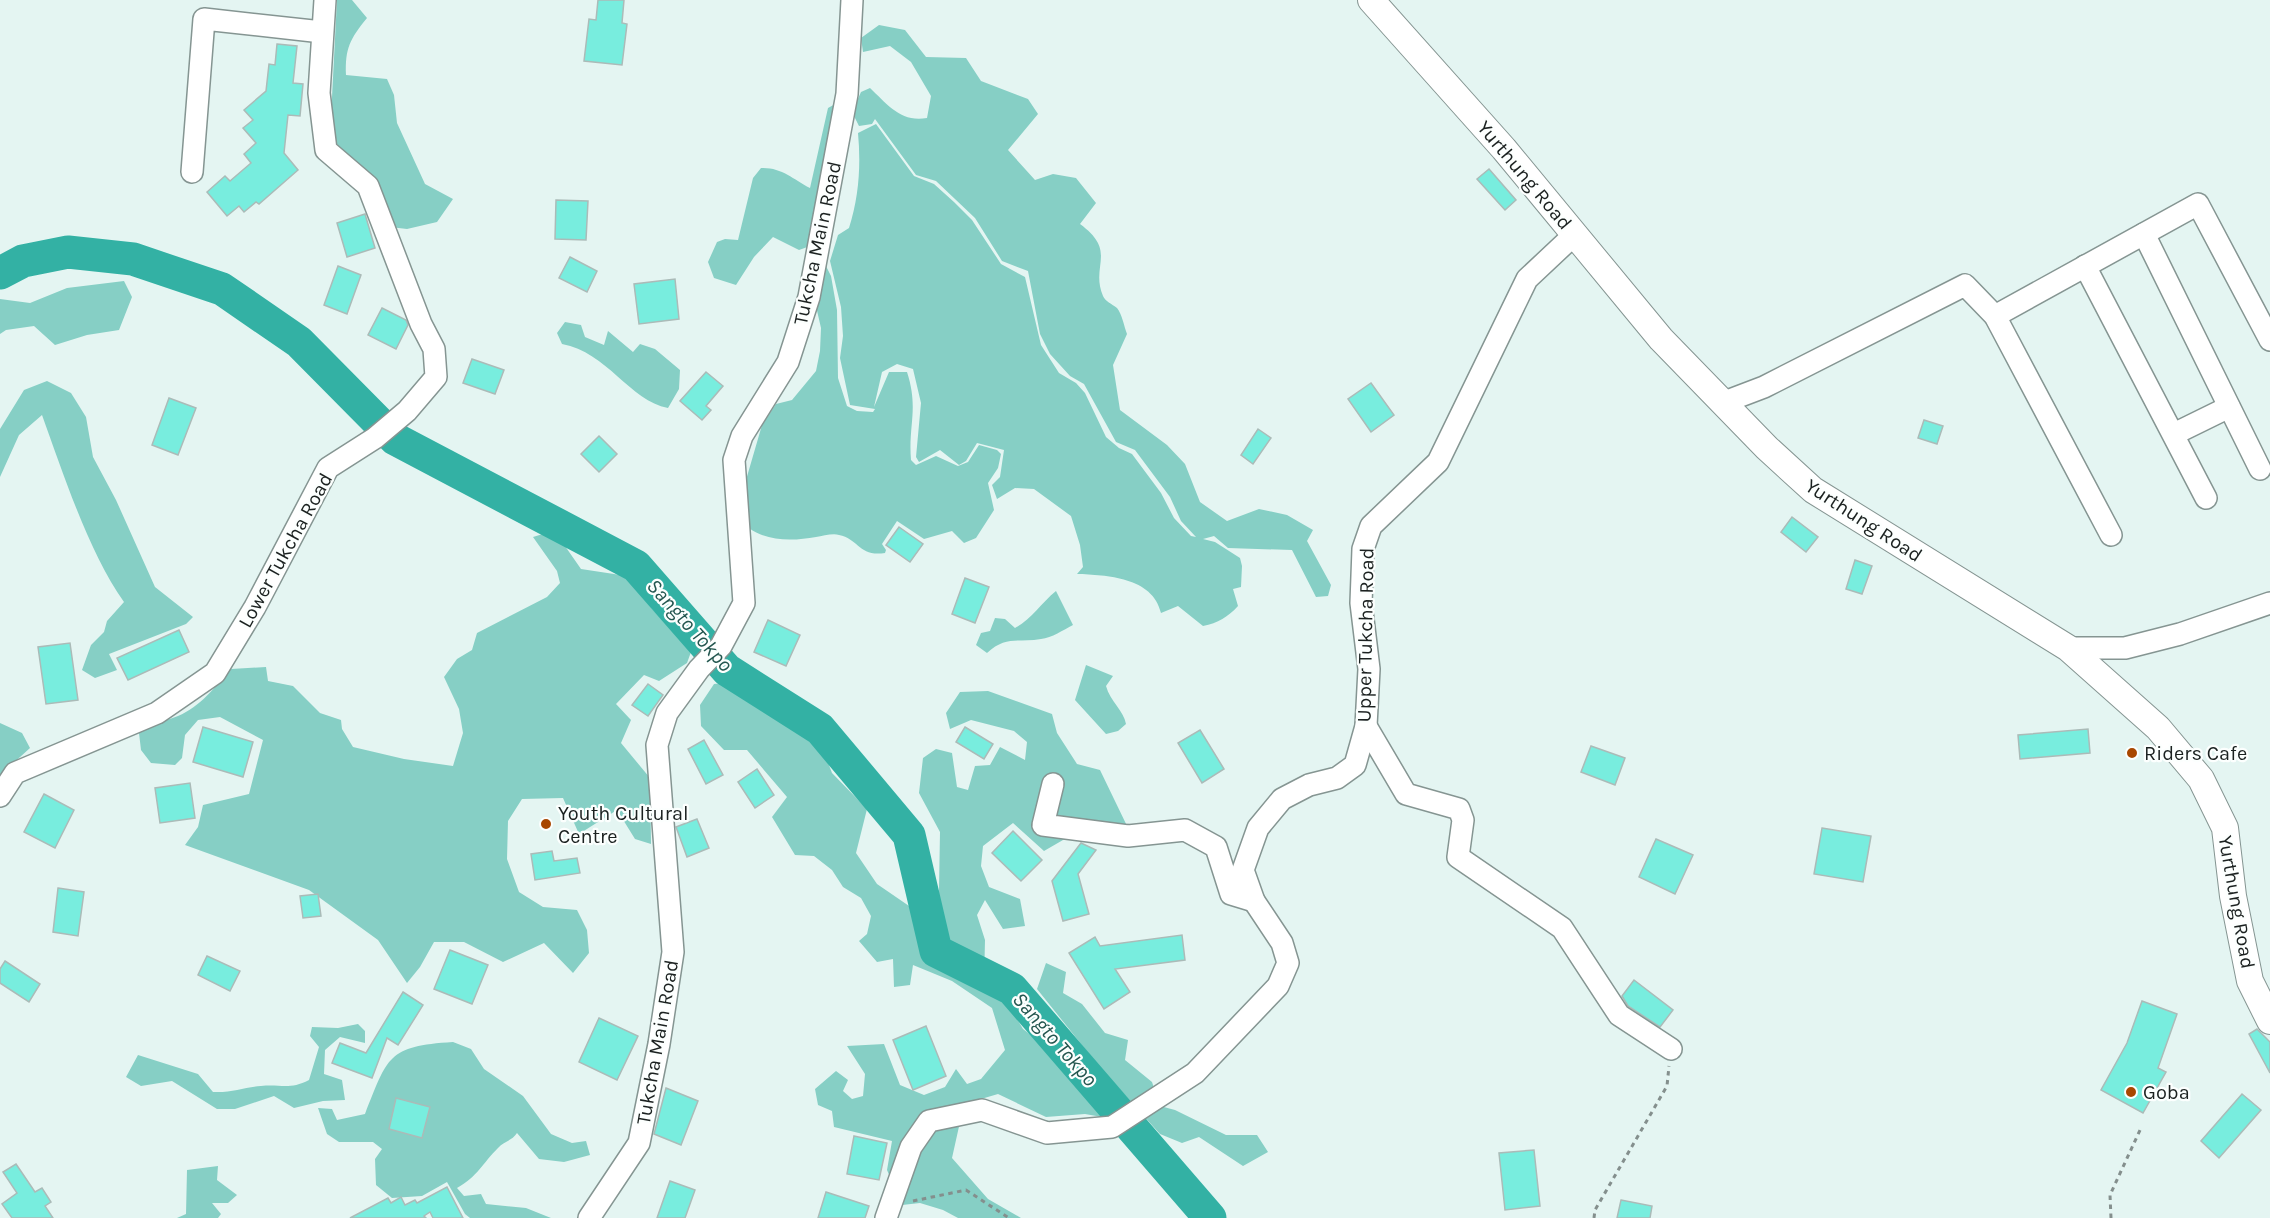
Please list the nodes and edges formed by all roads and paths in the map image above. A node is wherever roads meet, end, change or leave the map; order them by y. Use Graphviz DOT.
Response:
graph roads {
  1 [pos="325,0"];
  2 [pos="852,0"];
  3 [pos="1371,0"];
  4 [pos="322,32"];
  5 [pos="192,172"];
  6 [pos="1575,234"];
  7 [pos="2144,234"];
  8 [pos="2085,266"];
  9 [pos="1995,316"];
  10 [pos="2270,340"];
  11 [pos="1722,403"];
  12 [pos="2229,407"];
  13 [pos="2174,434"];
  14 [pos="2260,468"];
  15 [pos="2206,498"];
  16 [pos="2111,535"];
  17 [pos="2270,603"];
  18 [pos="2068,648"];
  19 [pos="1366,726"];
  20 [pos="1053,784"];
  21 [pos="0,795"];
  22 [pos="1254,901"];
  23 [pos="2270,1021"];
  24 [pos="1671,1049"];
  25 [pos="2141,1128"];
  26 [pos="889,1212"];
  27 [pos="589,1218"];
  28 [pos="1009,1218"];
  29 [pos="1594,1218"];
  30 [pos="2111,1218"];
  1 -- 4 [label="street, Lower Tukcha Road"];
  2 -- 27 [label="street, Tukcha Main Road"];
  3 -- 6 [label="main road, Yurthung Road"];
  4 -- 5 [label="street"];
  4 -- 21 [label="street, Lower Tukcha Road"];
  6 -- 11 [label="main road, Yurthung Road"];
  6 -- 19 [label="street, Upper Tukcha Road"];
  7 -- 8 [label="street"];
  7 -- 10 [label="street"];
  7 -- 12 [label="street"];
  8 -- 9 [label="street"];
  8 -- 13 [label="street"];
  9 -- 11 [label="street"];
  9 -- 16 [label="street"];
  11 -- 18 [label="main road, Yurthung Road"];
  12 -- 13 [label="street"];
  12 -- 14 [label="street"];
  13 -- 15 [label="street"];
  17 -- 18 [label="street"];
  18 -- 23 [label="main road, Yurthung Road"];
  19 -- 22 [label="street, Upper Tukcha Road"];
  19 -- 24 [label="street"];
  20 -- 22 [label="street"];
  22 -- 26 [label="street, Upper Tukcha Road"];
  24 -- 29 [label="path"];
  25 -- 30 [label="path"];
  26 -- 28 [label="path"];
}
